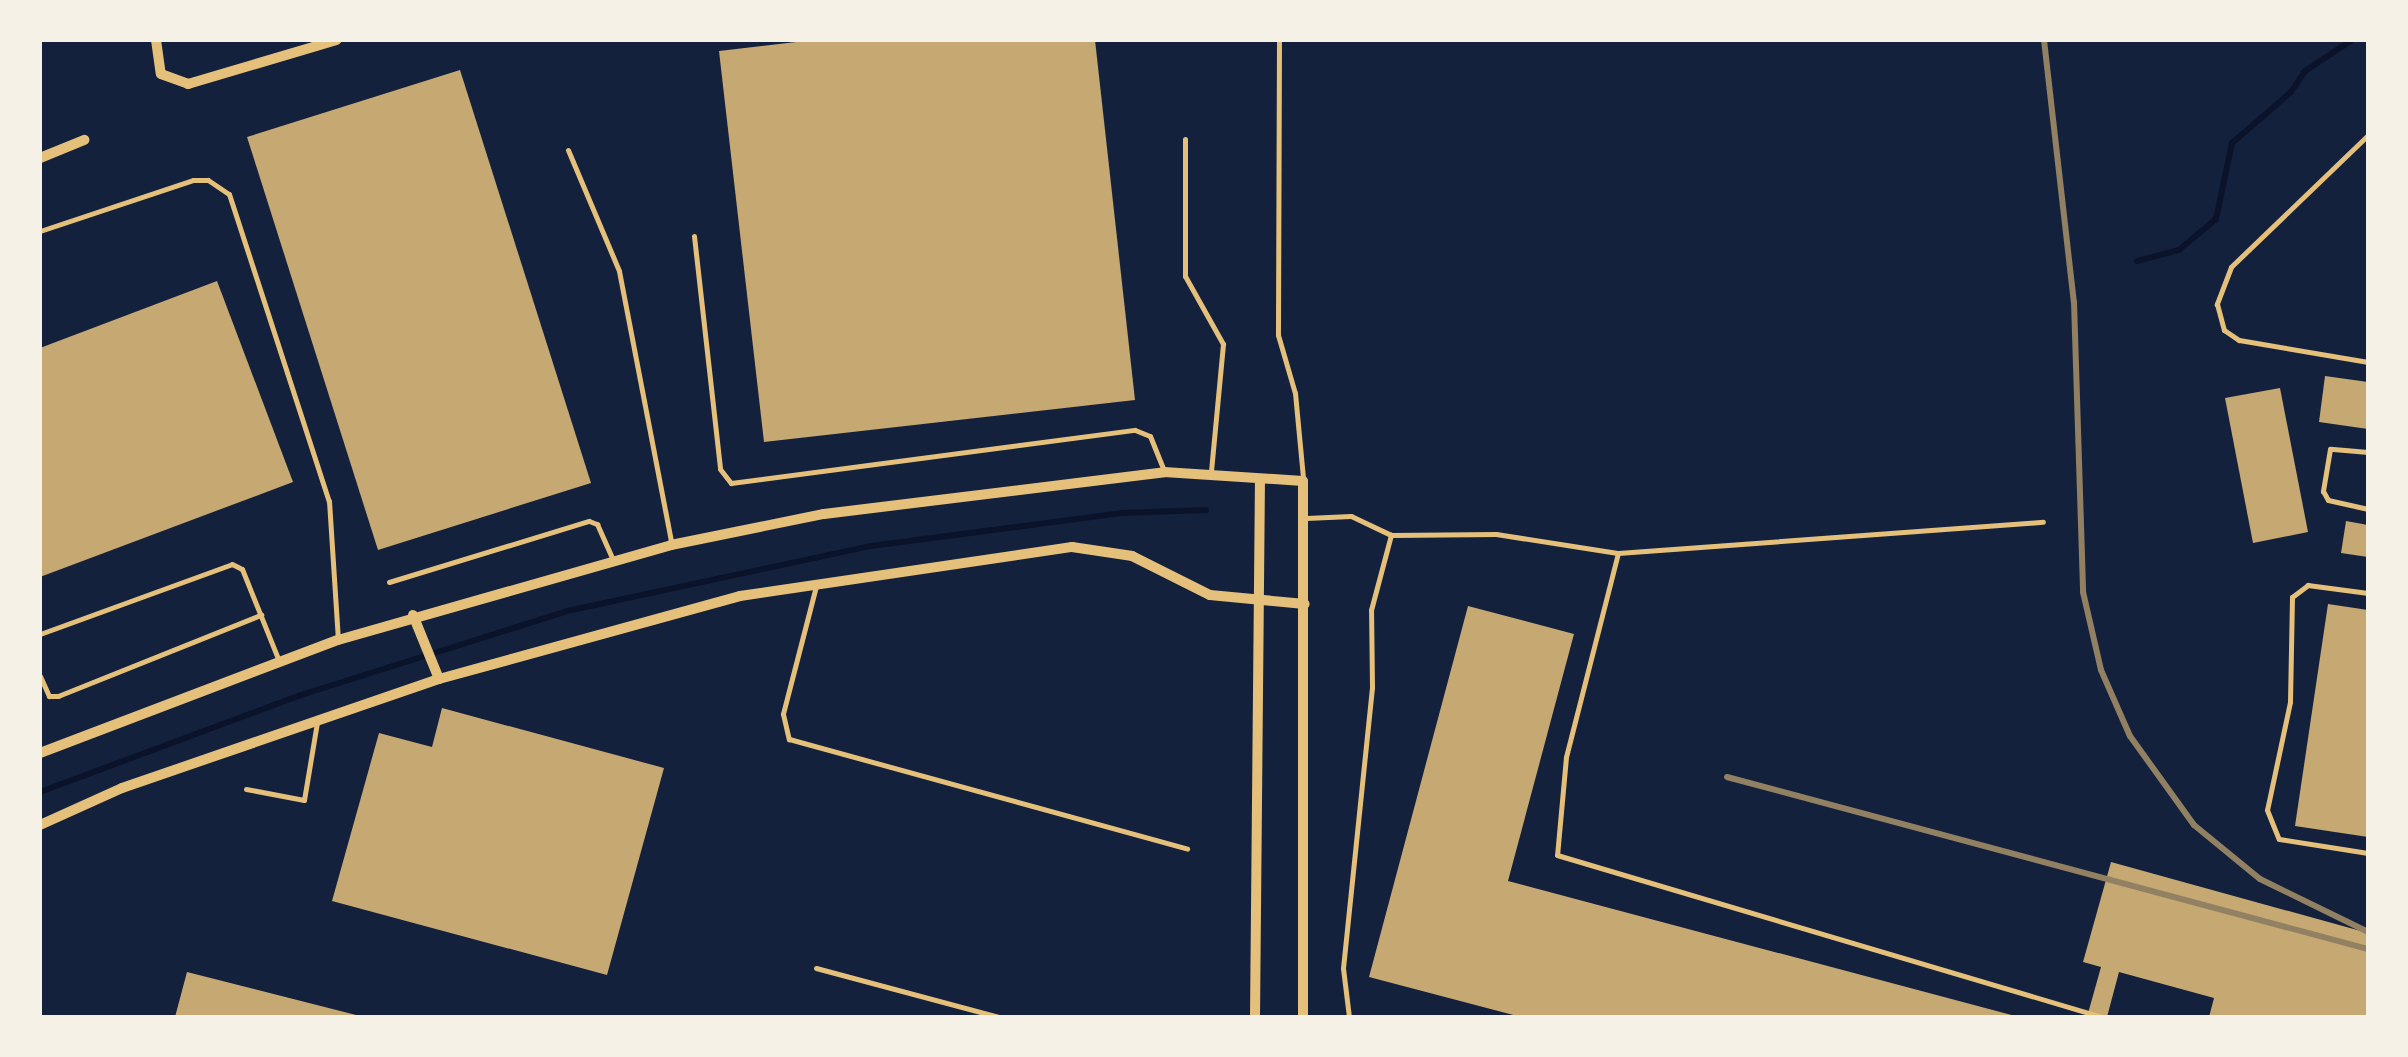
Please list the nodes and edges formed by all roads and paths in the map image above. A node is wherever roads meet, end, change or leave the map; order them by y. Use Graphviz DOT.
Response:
graph roads {
  1 [pos="156,40"];
  2 [pos="280,40"];
  3 [pos="337,40"];
  4 [pos="1278,40"];
  5 [pos="281,53"];
  6 [pos="2368,135"];
  7 [pos="1184,139"];
  8 [pos="84,140"];
  9 [pos="568,150"];
  10 [pos="40,158"];
  11 [pos="40,230"];
  12 [pos="694,236"];
  13 [pos="2368,362"];
  14 [pos="2368,452"];
  15 [pos="1164,472"];
  16 [pos="1211,472"];
  17 [pos="1260,479"];
  18 [pos="1302,481"];
  19 [pos="2368,509"];
  20 [pos="1306,518"];
  21 [pos="2043,522"];
  22 [pos="1391,535"];
  23 [pos="671,545"];
  24 [pos="1618,553"];
  25 [pos="612,560"];
  26 [pos="390,582"];
  27 [pos="817,584"];
  28 [pos="2368,592"];
  29 [pos="1259,601"];
  30 [pos="1305,604"];
  31 [pos="260,615"];
  32 [pos="413,615"];
  33 [pos="40,634"];
  34 [pos="338,640"];
  35 [pos="280,661"];
  36 [pos="40,676"];
  37 [pos="438,679"];
  38 [pos="317,720"];
  39 [pos="40,753"];
  40 [pos="246,789"];
  41 [pos="40,825"];
  42 [pos="1187,849"];
  43 [pos="2368,853"];
  44 [pos="816,968"];
  45 [pos="999,1017"];
  46 [pos="1255,1017"];
  47 [pos="1304,1017"];
  48 [pos="1349,1017"];
  49 [pos="2102,1017"];
  1 -- 5 [label="street"];
  2 -- 5 [label="street"];
  3 -- 5 [label="street"];
  4 -- 18 [label="lane"];
  6 -- 13 [label="lane"];
  7 -- 16 [label="lane"];
  8 -- 10 [label="street"];
  9 -- 23 [label="lane"];
  11 -- 34 [label="lane"];
  12 -- 15 [label="lane"];
  14 -- 19 [label="lane"];
  15 -- 16 [label="street"];
  15 -- 23 [label="street"];
  16 -- 17 [label="street"];
  17 -- 18 [label="street"];
  17 -- 29 [label="street"];
  18 -- 20 [label="street"];
  20 -- 22 [label="lane"];
  20 -- 30 [label="street"];
  21 -- 24 [label="lane"];
  22 -- 24 [label="lane"];
  22 -- 48 [label="lane"];
  23 -- 25 [label="street"];
  24 -- 49 [label="lane"];
  25 -- 26 [label="lane"];
  25 -- 32 [label="street"];
  27 -- 29 [label="street"];
  27 -- 37 [label="street"];
  27 -- 42 [label="lane"];
  28 -- 43 [label="lane"];
  29 -- 30 [label="street"];
  29 -- 46 [label="street"];
  30 -- 47 [label="street"];
  31 -- 33 [label="lane"];
  31 -- 35 [label="lane"];
  31 -- 36 [label="lane"];
  32 -- 34 [label="street"];
  32 -- 37 [label="street"];
  34 -- 35 [label="street"];
  35 -- 39 [label="street"];
  37 -- 38 [label="street"];
  38 -- 40 [label="lane"];
  38 -- 41 [label="street"];
  44 -- 45 [label="lane"];
}
